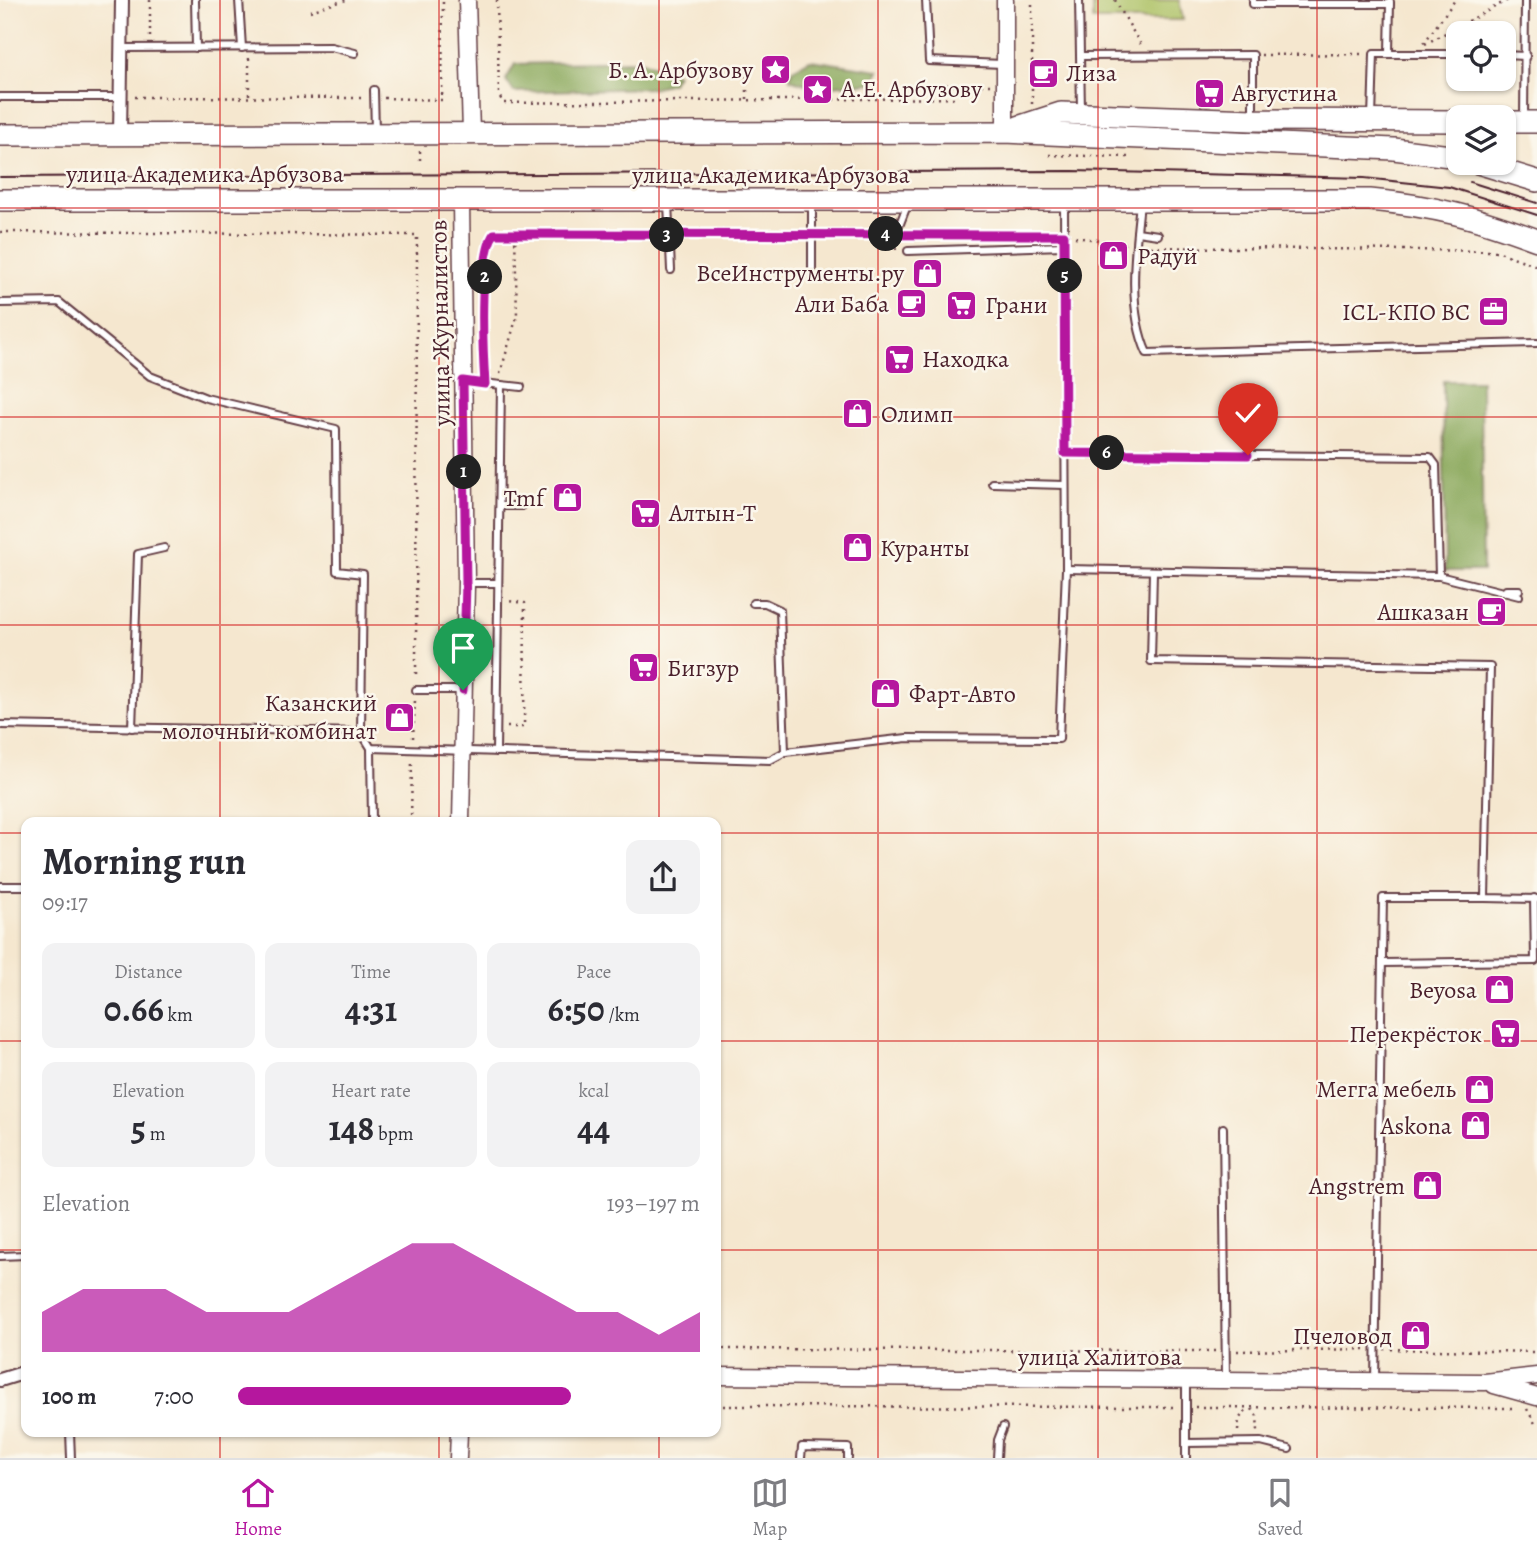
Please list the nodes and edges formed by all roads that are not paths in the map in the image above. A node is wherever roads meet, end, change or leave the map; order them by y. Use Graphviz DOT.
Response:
graph roads {
  1 [pos="122,0"];
  2 [pos="195,0"];
  3 [pos="239,0"];
  4 [pos="467,0"];
  5 [pos="926,0"];
  6 [pos="1005,0"];
  7 [pos="1079,0"];
  8 [pos="1253,0"];
  9 [pos="1525,0"];
  10 [pos="1390,2"];
  11 [pos="121,48"];
  12 [pos="196,48"];
  13 [pos="246,48"];
  14 [pos="355,53"];
  15 [pos="1389,53"];
  16 [pos="1446,54"];
  17 [pos="1516,56"];
  18 [pos="1526,56"];
  19 [pos="1082,57"];
  20 [pos="1005,64"];
  21 [pos="374,94"];
  22 [pos="0,97"];
  23 [pos="121,97"];
  24 [pos="1516,113"];
  25 [pos="1080,114"];
  26 [pos="1446,117"];
  27 [pos="1372,119"];
  28 [pos="1253,120"];
  29 [pos="471,132"];
  30 [pos="1005,132"];
  31 [pos="375,133"];
  32 [pos="121,134"];
  33 [pos="0,135"];
  34 [pos="1446,156"];
  35 [pos="1516,175"];
  36 [pos="1537,181"];
  37 [pos="0,200"];
  38 [pos="461,201"];
  39 [pos="812,201"];
  40 [pos="908,201"];
  41 [pos="1064,201"];
  42 [pos="1140,201"];
  43 [pos="668,202"];
  44 [pos="1137,233"];
  45 [pos="896,234"];
  46 [pos="1158,235"];
  47 [pos="1537,240"];
  48 [pos="1064,246"];
  49 [pos="908,251"];
  50 [pos="812,269"];
  51 [pos="671,270"];
  52 [pos="0,303"];
  53 [pos="1537,343"];
  54 [pos="463,381"];
  55 [pos="501,385"];
  56 [pos="521,387"];
  57 [pos="1065,453"];
  58 [pos="992,483"];
  59 [pos="1065,485"];
  60 [pos="501,506"];
  61 [pos="522,506"];
  62 [pos="164,548"];
  63 [pos="1066,569"];
  64 [pos="1153,570"];
  65 [pos="1439,576"];
  66 [pos="466,583"];
  67 [pos="498,583"];
  68 [pos="1519,593"];
  69 [pos="753,603"];
  70 [pos="415,690"];
  71 [pos="463,690"];
  72 [pos="0,725"];
  73 [pos="132,728"];
  74 [pos="361,732"];
  75 [pos="371,748"];
  76 [pos="462,749"];
  77 [pos="496,752"];
  78 [pos="785,752"];
  79 [pos="372,817"];
  80 [pos="461,817"];
  81 [pos="0,886"];
  82 [pos="21,886"];
  83 [pos="1485,898"];
  84 [pos="1535,898"];
  85 [pos="1383,963"];
  86 [pos="1223,1128"];
  87 [pos="21,1255"];
  88 [pos="0,1256"];
  89 [pos="21,1374"];
  90 [pos="721,1376"];
  91 [pos="1537,1376"];
  92 [pos="0,1380"];
  93 [pos="1186,1380"];
  94 [pos="1226,1380"];
  95 [pos="1375,1381"];
  96 [pos="1485,1382"];
  97 [pos="1537,1397"];
  98 [pos="1003,1427"];
  99 [pos="70,1437"];
  100 [pos="459,1437"];
  101 [pos="1186,1443"];
  102 [pos="1289,1449"];
  103 [pos="71,1458"];
  104 [pos="458,1458"];
  105 [pos="801,1458"];
  106 [pos="848,1458"];
  107 [pos="997,1458"];
  108 [pos="1186,1458"];
  1 -- 11 [label="street"];
  2 -- 12 [label="lane"];
  3 -- 13 [label="lane"];
  4 -- 29 [label="street"];
  5 -- 20 [label="lane"];
  6 -- 20 [label="street"];
  7 -- 19 [label="lane"];
  8 -- 10 [label="lane"];
  9 -- 18 [label="lane"];
  10 -- 15 [label="lane"];
  11 -- 12 [label="lane"];
  11 -- 23 [label="street"];
  12 -- 13 [label="lane"];
  13 -- 14 [label="lane"];
  15 -- 16 [label="lane"];
  15 -- 27 [label="lane"];
  17 -- 18 [label="lane"];
  18 -- 24 [label="lane"];
  19 -- 25 [label="lane"];
  19 -- 28 [label="lane"];
  20 -- 30 [label="street"];
  21 -- 31 [label="lane"];
  22 -- 23 [label="lane"];
  23 -- 32 [label="street"];
  25 -- 28 [label="main road"];
  25 -- 30 [label="main road"];
  26 -- 27 [label="main road"];
  27 -- 28 [label="main road"];
  29 -- 30 [label="main road, улица Академика Арбузова"];
  29 -- 31 [label="main road, улица Академика Арбузова"];
  30 -- 34 [label="main road, улица Академика Арбузова"];
  31 -- 32 [label="main road, улица Академика Арбузова"];
  32 -- 33 [label="main road, улица Академика Арбузова"];
  35 -- 36 [label="main road"];
  37 -- 38 [label="main road, улица Академика Арбузова"];
  38 -- 43 [label="main road, улица Академика Арбузова"];
  38 -- 54 [label="street, улица Журналистов"];
  39 -- 40 [label="main road, улица Академика Арбузова"];
  39 -- 43 [label="main road, улица Академика Арбузова"];
  39 -- 50 [label="lane"];
  40 -- 41 [label="main road, улица Академика Арбузова"];
  40 -- 45 [label="lane"];
  41 -- 42 [label="main road, улица Академика Арбузова"];
  41 -- 48 [label="lane"];
  42 -- 44 [label="lane"];
  42 -- 47 [label="main road, улица Академика Арбузова"];
  43 -- 51 [label="lane"];
  44 -- 46 [label="lane"];
  44 -- 53 [label="lane"];
  48 -- 49 [label="lane"];
  48 -- 57 [label="lane"];
  52 -- 74 [label="lane"];
  54 -- 55 [label="lane"];
  54 -- 66 [label="street, улица Журналистов"];
  55 -- 56 [label="lane"];
  55 -- 60 [label="lane"];
  57 -- 59 [label="lane"];
  57 -- 65 [label="lane"];
  58 -- 59 [label="lane"];
  59 -- 63 [label="lane"];
  60 -- 61 [label="lane"];
  60 -- 67 [label="lane"];
  62 -- 73 [label="lane"];
  63 -- 64 [label="lane"];
  63 -- 78 [label="lane"];
  64 -- 65 [label="lane"];
  64 -- 83 [label="lane"];
  65 -- 68 [label="lane"];
  66 -- 67 [label="lane"];
  66 -- 71 [label="street, улица Журналистов"];
  67 -- 77 [label="lane"];
  69 -- 78 [label="lane"];
  70 -- 71 [label="lane"];
  71 -- 76 [label="street, улица Журналистов"];
  72 -- 73 [label="lane"];
  73 -- 74 [label="lane"];
  74 -- 75 [label="lane"];
  75 -- 76 [label="lane"];
  75 -- 79 [label="lane"];
  76 -- 77 [label="lane"];
  76 -- 80 [label="street, улица Журналистов"];
  77 -- 78 [label="lane"];
  81 -- 82 [label="lane"];
  83 -- 84 [label="lane"];
  83 -- 85 [label="lane"];
  84 -- 85 [label="lane"];
  85 -- 95 [label="lane"];
  86 -- 94 [label="lane"];
  87 -- 88 [label="lane"];
  89 -- 92 [label="street"];
  90 -- 93 [label="street, улица Халитова"];
  91 -- 96 [label="street"];
  93 -- 94 [label="street, улица Халитова"];
  93 -- 101 [label="lane"];
  94 -- 95 [label="street, улица Халитова"];
  95 -- 96 [label="street, улица Халитова"];
  96 -- 97 [label="street"];
  98 -- 107 [label="lane"];
  99 -- 103 [label="lane"];
  100 -- 104 [label="street"];
  101 -- 102 [label="lane"];
  101 -- 108 [label="lane"];
  105 -- 106 [label="lane"];
}
